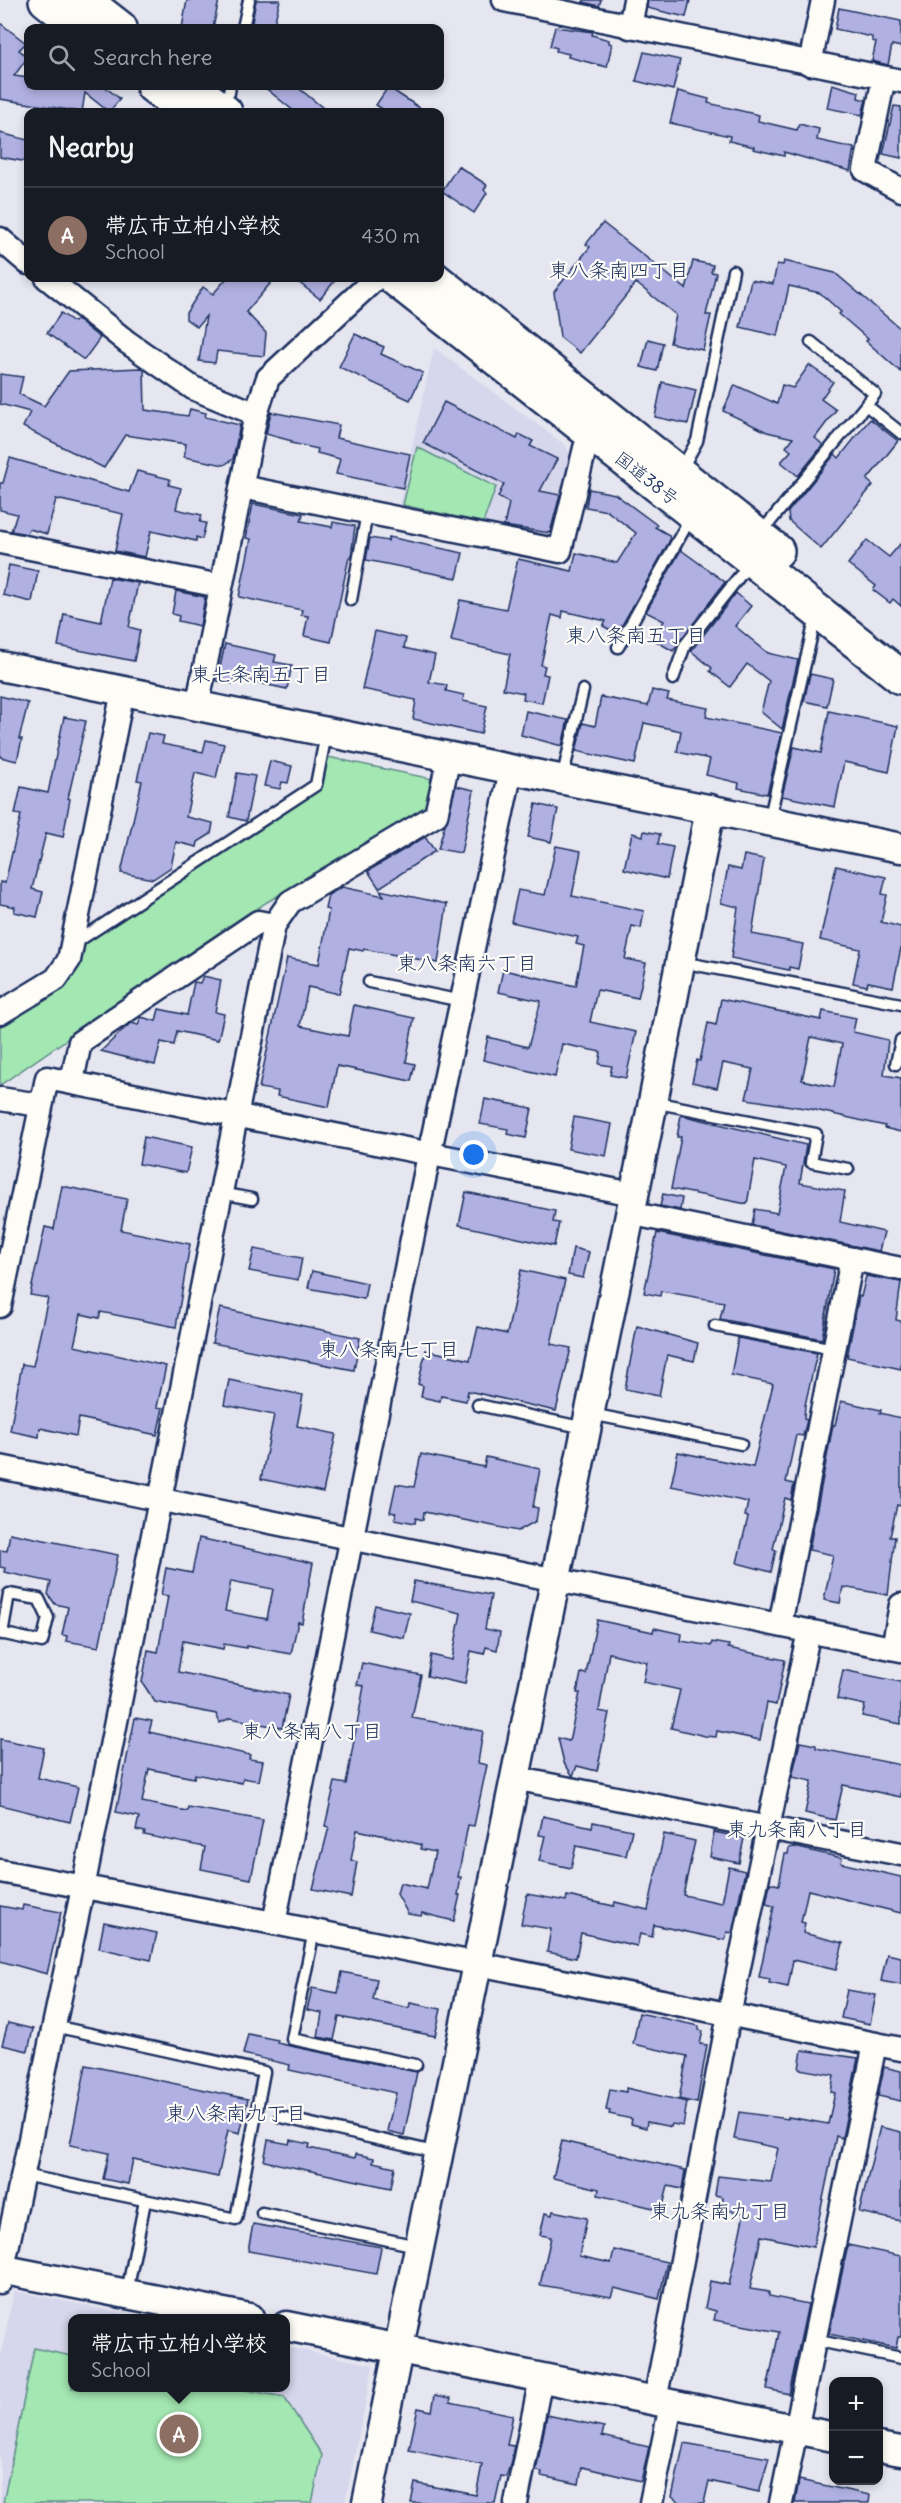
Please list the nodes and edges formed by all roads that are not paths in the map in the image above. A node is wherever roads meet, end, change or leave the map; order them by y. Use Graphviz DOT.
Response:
graph roads {
  1 [pos="46,0"];
  2 [pos="84,0"];
  3 [pos="249,0"];
  4 [pos="504,0"];
  5 [pos="635,0"];
  6 [pos="823,0"];
  7 [pos="76,24"];
  8 [pos="115,24"];
  9 [pos="244,24"];
  10 [pos="630,27"];
  11 [pos="810,64"];
  12 [pos="892,80"];
  13 [pos="167,90"];
  14 [pos="196,90"];
  15 [pos="215,104"];
  16 [pos="901,190"];
  17 [pos="0,239"];
  18 [pos="24,260"];
  19 [pos="733,271"];
  20 [pos="52,282"];
  21 [pos="372,282"];
  22 [pos="399,282"];
  23 [pos="438,282"];
  24 [pos="811,342"];
  25 [pos="866,405"];
  26 [pos="256,414"];
  27 [pos="901,433"];
  28 [pos="595,437"];
  29 [pos="680,473"];
  30 [pos="242,486"];
  31 [pos="367,513"];
  32 [pos="693,513"];
  33 [pos="0,542"];
  34 [pos="755,548"];
  35 [pos="220,586"];
  36 [pos="351,600"];
  37 [pos="825,617"];
  38 [pos="618,647"];
  39 [pos="901,651"];
  40 [pos="0,666"];
  41 [pos="901,677"];
  42 [pos="674,679"];
  43 [pos="583,690"];
  44 [pos="123,691"];
  45 [pos="197,707"];
  46 [pos="327,732"];
  47 [pos="449,757"];
  48 [pos="511,770"];
  49 [pos="562,780"];
  50 [pos="710,809"];
  51 [pos="769,821"];
  52 [pos="901,848"];
  53 [pos="274,925"];
  54 [pos="72,945"];
  55 [pos="680,962"];
  56 [pos="369,982"];
  57 [pos="462,1001"];
  58 [pos="901,1004"];
  59 [pos="0,1013"];
  60 [pos="901,1040"];
  61 [pos="896,1064"];
  62 [pos="72,1081"];
  63 [pos="0,1099"];
  64 [pos="653,1102"];
  65 [pos="40,1105"];
  66 [pos="237,1114"];
  67 [pos="429,1155"];
  68 [pos="848,1169"];
  69 [pos="221,1193"];
  70 [pos="252,1199"];
  71 [pos="631,1204"];
  72 [pos="852,1258"];
  73 [pos="901,1269"];
  74 [pos="0,1306"];
  75 [pos="715,1326"];
  76 [pos="834,1348"];
  77 [pos="478,1405"];
  78 [pos="587,1421"];
  79 [pos="741,1444"];
  80 [pos="0,1467"];
  81 [pos="161,1500"];
  82 [pos="351,1539"];
  83 [pos="555,1578"];
  84 [pos="901,1605"];
  85 [pos="780,1625"];
  86 [pos="809,1631"];
  87 [pos="1,1633"];
  88 [pos="897,1649"];
  89 [pos="514,1778"];
  90 [pos="770,1828"];
  91 [pos="901,1854"];
  92 [pos="0,1871"];
  93 [pos="83,1888"];
  94 [pos="274,1923"];
  95 [pos="314,1931"];
  96 [pos="478,1964"];
  97 [pos="729,2014"];
  98 [pos="54,2026"];
  99 [pos="875,2044"];
  100 [pos="901,2049"];
  101 [pos="416,2065"];
  102 [pos="281,2117"];
  103 [pos="439,2153"];
  104 [pos="22,2175"];
  105 [pos="145,2201"];
  106 [pos="262,2213"];
  107 [pos="419,2247"];
  108 [pos="1,2274"];
  109 [pos="126,2294"];
  110 [pos="224,2314"];
  111 [pos="290,2327"];
  112 [pos="813,2340"];
  113 [pos="398,2348"];
  114 [pos="901,2358"];
  115 [pos="541,2378"];
  116 [pos="663,2403"];
  117 [pos="796,2429"];
  118 [pos="829,2436"];
  119 [pos="883,2448"];
  120 [pos="901,2451"];
  121 [pos="367,2503"];
  122 [pos="516,2503"];
  123 [pos="651,2503"];
  124 [pos="781,2503"];
  1 -- 7 [label="highway"];
  2 -- 8 [label="highway"];
  3 -- 9 [label="lane"];
  4 -- 10 [label="street"];
  5 -- 10 [label="street"];
  6 -- 11 [label="street"];
  10 -- 11 [label="street"];
  11 -- 12 [label="street"];
  12 -- 16 [label="street"];
  13 -- 15 [label="highway"];
  14 -- 15 [label="highway"];
  17 -- 18 [label="street"];
  19 -- 29 [label="lane"];
  20 -- 26 [label="street"];
  21 -- 26 [label="street"];
  22 -- 28 [label="highway, 国道38号"];
  23 -- 29 [label="highway, 国道38号"];
  24 -- 25 [label="lane"];
  25 -- 27 [label="lane"];
  25 -- 34 [label="lane"];
  26 -- 30 [label="street"];
  28 -- 31 [label="street"];
  28 -- 32 [label="highway, 国道38号"];
  29 -- 34 [label="highway, 国道38号"];
  30 -- 31 [label="street"];
  30 -- 35 [label="street"];
  31 -- 36 [label="lane"];
  32 -- 34 [label="highway, 国道38号"];
  32 -- 38 [label="lane"];
  33 -- 35 [label="street"];
  34 -- 37 [label="highway, 国道38号"];
  34 -- 39 [label="highway, 国道38号"];
  34 -- 42 [label="lane"];
  35 -- 45 [label="street"];
  37 -- 41 [label="highway, 国道38号"];
  37 -- 51 [label="lane"];
  40 -- 44 [label="street"];
  43 -- 49 [label="lane"];
  44 -- 45 [label="street"];
  44 -- 54 [label="street"];
  45 -- 46 [label="street"];
  46 -- 47 [label="street"];
  46 -- 54 [label="lane"];
  47 -- 48 [label="street"];
  47 -- 53 [label="street"];
  48 -- 49 [label="street"];
  48 -- 57 [label="street"];
  49 -- 50 [label="street"];
  50 -- 51 [label="street"];
  50 -- 55 [label="street"];
  51 -- 52 [label="street"];
  53 -- 62 [label="street"];
  53 -- 66 [label="street"];
  54 -- 59 [label="street"];
  55 -- 58 [label="lane"];
  55 -- 64 [label="street"];
  56 -- 57 [label="lane"];
  57 -- 67 [label="street"];
  60 -- 61 [label="lane"];
  62 -- 65 [label="street"];
  62 -- 66 [label="street"];
  63 -- 65 [label="street"];
  64 -- 68 [label="lane"];
  64 -- 71 [label="street"];
  65 -- 74 [label="street"];
  66 -- 67 [label="street"];
  66 -- 69 [label="street"];
  67 -- 71 [label="street"];
  67 -- 82 [label="street"];
  69 -- 70 [label="lane"];
  69 -- 81 [label="street"];
  71 -- 72 [label="street"];
  71 -- 78 [label="street"];
  72 -- 73 [label="street"];
  72 -- 76 [label="street"];
  75 -- 76 [label="lane"];
  76 -- 85 [label="street"];
  77 -- 78 [label="lane"];
  78 -- 79 [label="lane"];
  78 -- 83 [label="street"];
  80 -- 81 [label="street"];
  81 -- 82 [label="street"];
  81 -- 93 [label="street"];
  82 -- 83 [label="street"];
  82 -- 94 [label="street"];
  83 -- 85 [label="street"];
  83 -- 89 [label="street"];
  84 -- 88 [label="street"];
  85 -- 86 [label="street"];
  86 -- 88 [label="street"];
  86 -- 90 [label="street"];
  87 -- 87 [label="lane"];
  89 -- 90 [label="street"];
  89 -- 96 [label="street"];
  90 -- 91 [label="street"];
  90 -- 97 [label="street"];
  92 -- 93 [label="street"];
  93 -- 94 [label="street"];
  93 -- 98 [label="street"];
  94 -- 95 [label="street"];
  95 -- 96 [label="street"];
  95 -- 101 [label="lane"];
  96 -- 97 [label="street"];
  96 -- 103 [label="street"];
  97 -- 99 [label="street"];
  97 -- 116 [label="street"];
  98 -- 104 [label="street"];
  98 -- 105 [label="lane"];
  99 -- 100 [label="street"];
  99 -- 112 [label="street"];
  102 -- 103 [label="lane"];
  103 -- 107 [label="street"];
  104 -- 105 [label="lane"];
  104 -- 108 [label="street"];
  105 -- 109 [label="lane"];
  106 -- 107 [label="lane"];
  107 -- 113 [label="street"];
  108 -- 109 [label="street"];
  109 -- 110 [label="street"];
  111 -- 113 [label="street"];
  112 -- 114 [label="lane"];
  112 -- 117 [label="street"];
  113 -- 115 [label="street"];
  113 -- 121 [label="street"];
  115 -- 116 [label="street"];
  115 -- 122 [label="street"];
  116 -- 117 [label="street"];
  116 -- 123 [label="street"];
  117 -- 118 [label="street"];
  117 -- 124 [label="street"];
  119 -- 120 [label="street"];
}
